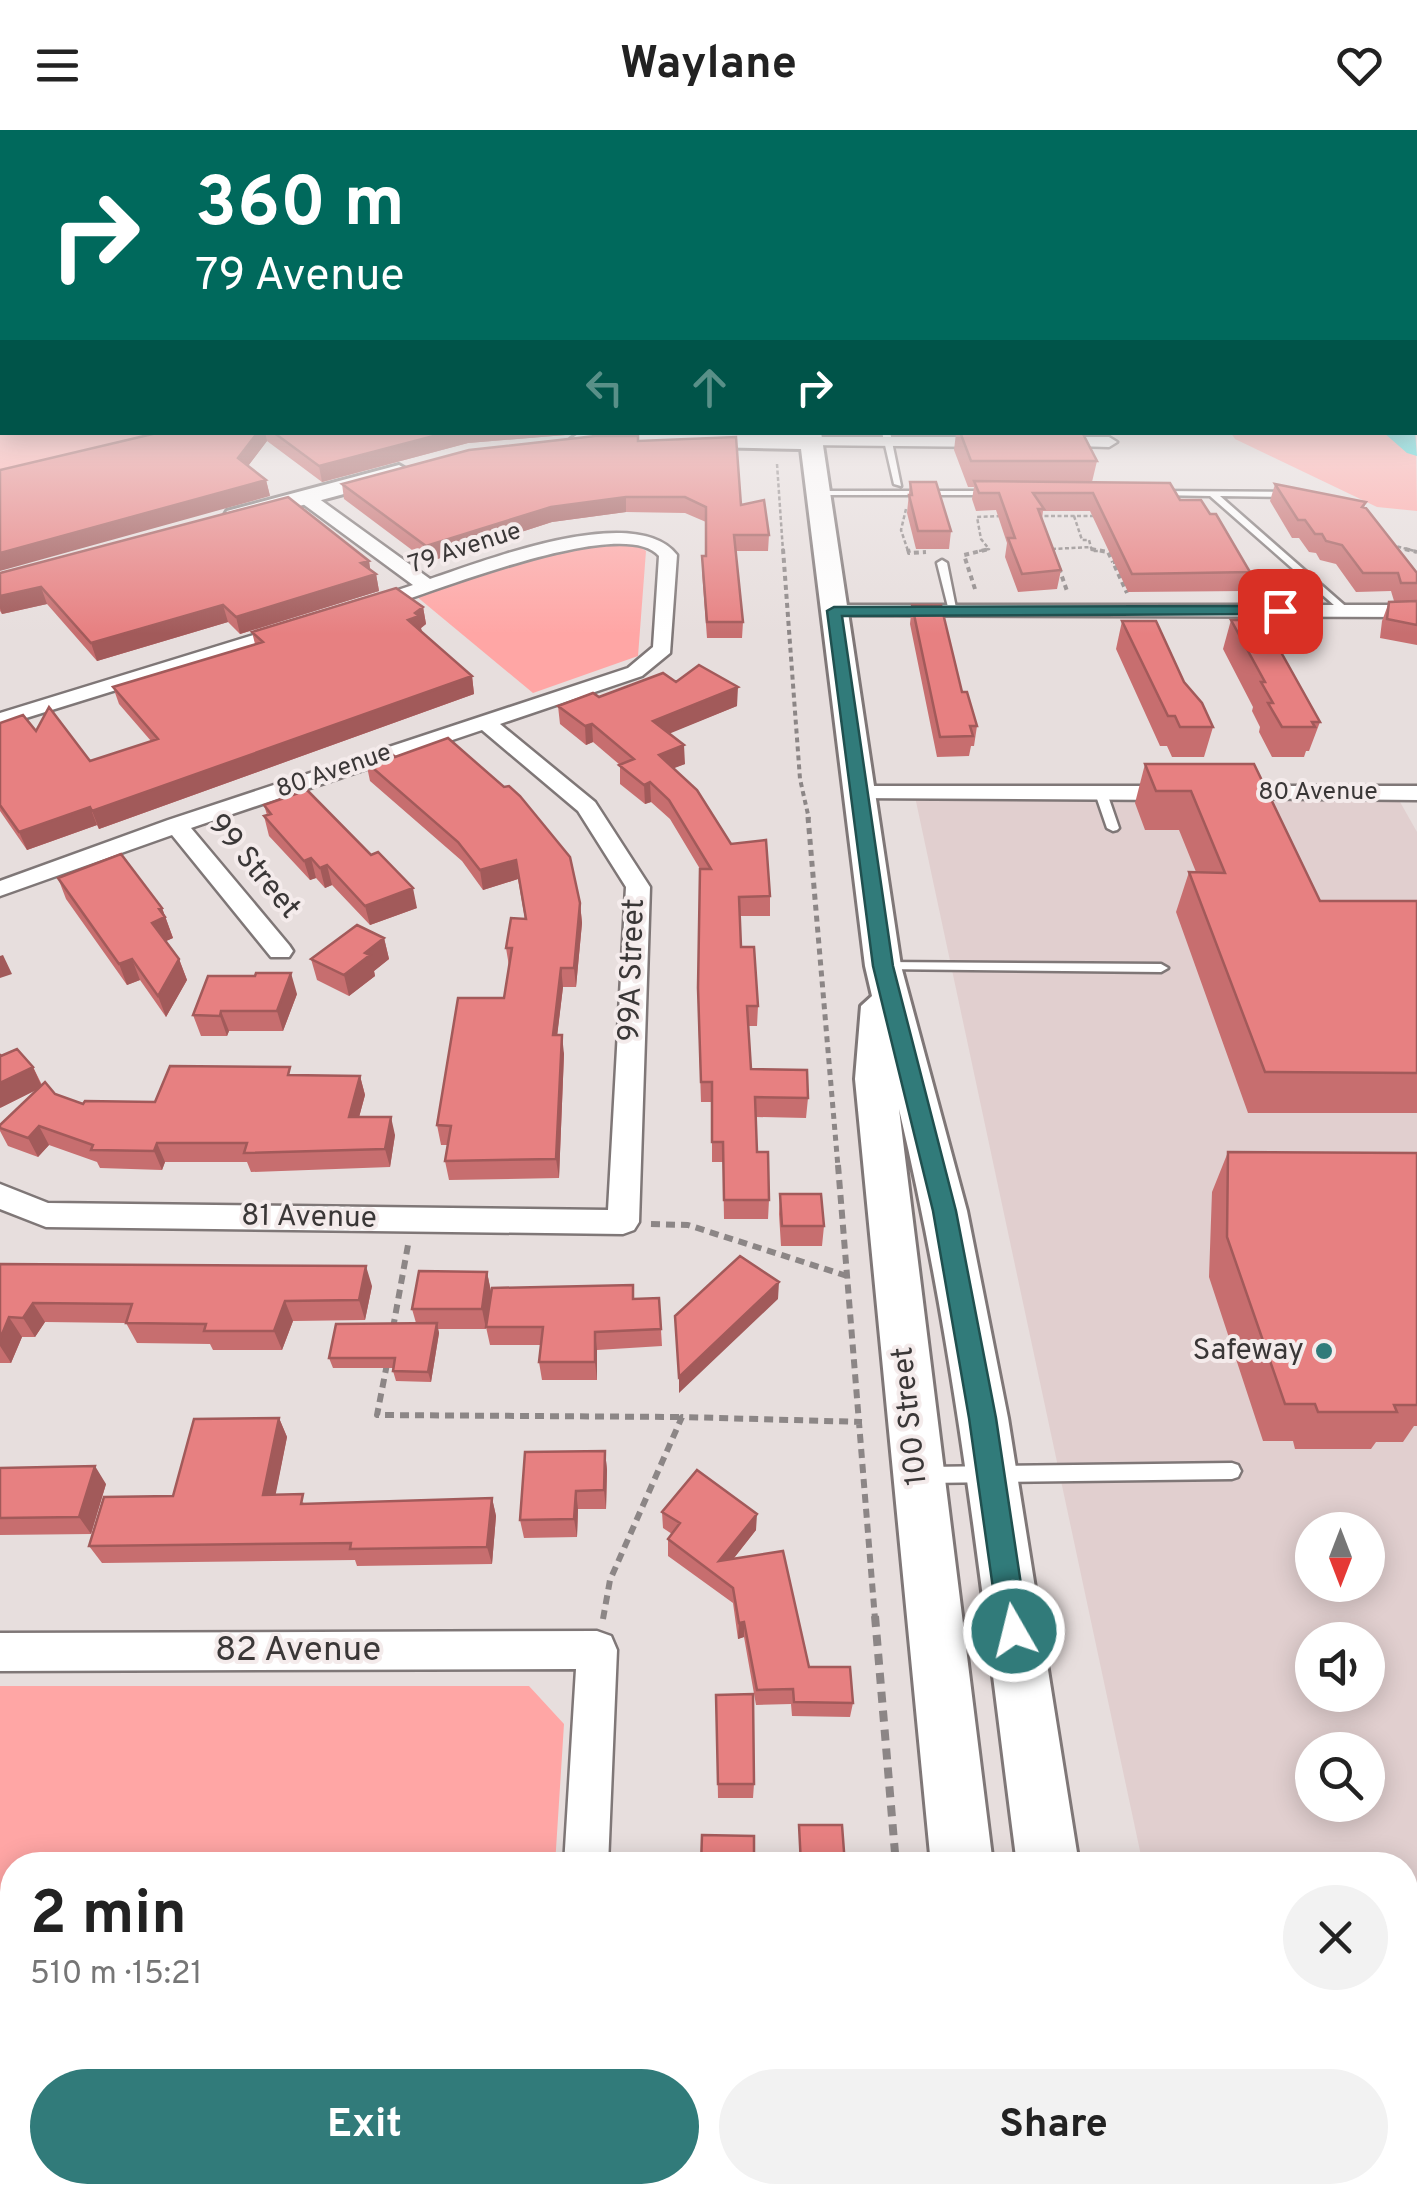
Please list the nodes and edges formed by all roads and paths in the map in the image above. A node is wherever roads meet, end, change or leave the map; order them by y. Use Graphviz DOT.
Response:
graph roads {
  1 [pos="562,441"];
  2 [pos="566,441"];
  3 [pos="799,441"];
  4 [pos="804,441"];
  5 [pos="888,441"];
  6 [pos="985,441"];
  7 [pos="1017,442"];
  8 [pos="1036,442"];
  9 [pos="1109,442"];
  10 [pos="414,468"];
  11 [pos="901,489"];
  12 [pos="818,494"];
  13 [pos="1000,494"];
  14 [pos="1154,494"];
  15 [pos="1212,494"];
  16 [pos="1298,494"];
  17 [pos="306,496"];
  18 [pos="1016,516"];
  19 [pos="1035,516"];
  20 [pos="1074,516"];
  21 [pos="1108,516"];
  22 [pos="210,523"];
  23 [pos="1383,543"];
  24 [pos="1091,547"];
  25 [pos="926,552"];
  26 [pos="1417,552"];
  27 [pos="954,554"];
  28 [pos="964,554"];
  29 [pos="1113,562"];
  30 [pos="1131,562"];
  31 [pos="942,563"];
  32 [pos="428,588"];
  33 [pos="354,610"];
  34 [pos="1346,610"];
  35 [pos="1417,610"];
  36 [pos="834,611"];
  37 [pos="954,611"];
  38 [pos="982,611"];
  39 [pos="1075,611"];
  40 [pos="1136,611"];
  41 [pos="316,622"];
  42 [pos="663,649"];
  43 [pos="0,720"];
  44 [pos="484,722"];
  45 [pos="859,793"];
  46 [pos="1101,793"];
  47 [pos="1417,793"];
  48 [pos="176,825"];
  49 [pos="1113,828"];
  50 [pos="0,889"];
  51 [pos="280,951"];
  52 [pos="883,966"];
  53 [pos="1161,968"];
  54 [pos="0,1196"];
  55 [pos="412,1219"];
  56 [pos="622,1222"];
  57 [pos="848,1277"];
  58 [pos="391,1338"];
  59 [pos="388,1357"];
  60 [pos="682,1417"];
  61 [pos="862,1422"];
  62 [pos="1232,1472"];
  63 [pos="918,1475"];
  64 [pos="990,1475"];
  65 [pos="597,1650"];
  66 [pos="0,1652"];
  67 [pos="587,1852"];
  68 [pos="895,1852"];
  69 [pos="961,1852"];
  70 [pos="1046,1852"];
  1 -- 2 [label="main road"];
  3 -- 57 [label="path"];
  4 -- 12 [label="main road, 100 Street"];
  5 -- 11 [label="lane"];
  6 -- 7 [label="street"];
  8 -- 9 [label="street"];
  10 -- 17 [label="main road"];
  11 -- 12 [label="lane"];
  11 -- 13 [label="lane"];
  11 -- 25 [label="path"];
  12 -- 36 [label="main road, 100 Street"];
  14 -- 15 [label="lane"];
  15 -- 16 [label="lane"];
  15 -- 34 [label="lane"];
  17 -- 22 [label="main road"];
  17 -- 32 [label="street"];
  18 -- 28 [label="path"];
  19 -- 20 [label="path"];
  20 -- 21 [label="path"];
  20 -- 24 [label="path"];
  23 -- 26 [label="path"];
  24 -- 29 [label="path"];
  24 -- 39 [label="path"];
  27 -- 28 [label="path"];
  28 -- 38 [label="path"];
  29 -- 30 [label="path"];
  29 -- 40 [label="path"];
  31 -- 37 [label="lane"];
  32 -- 33 [label="street, 79 Avenue"];
  32 -- 42 [label="street, 79 Avenue"];
  34 -- 35 [label="street"];
  34 -- 40 [label="street"];
  36 -- 37 [label="street"];
  36 -- 45 [label="main road, 100 Street"];
  37 -- 38 [label="street"];
  38 -- 39 [label="street"];
  39 -- 40 [label="street"];
  41 -- 43 [label="street"];
  42 -- 44 [label="street, 80 Avenue"];
  44 -- 48 [label="street, 80 Avenue"];
  44 -- 56 [label="street, 99A Street"];
  45 -- 46 [label="street, 80 Avenue"];
  45 -- 52 [label="main road, 100 Street"];
  46 -- 47 [label="street, 80 Avenue"];
  46 -- 49 [label="lane"];
  48 -- 50 [label="street, 80 Avenue"];
  48 -- 51 [label="street, 99 Street"];
  52 -- 53 [label="lane"];
  52 -- 63 [label="main road, 100 Street"];
  52 -- 64 [label="main road, 100 Street"];
  54 -- 55 [label="street, 81 Avenue"];
  55 -- 56 [label="street, 81 Avenue"];
  55 -- 58 [label="path"];
  56 -- 57 [label="path"];
  57 -- 61 [label="path"];
  59 -- 60 [label="path"];
  60 -- 61 [label="path"];
  60 -- 65 [label="path"];
  61 -- 68 [label="path"];
  62 -- 64 [label="lane"];
  63 -- 64 [label="lane"];
  63 -- 69 [label="main road, 100 Street"];
  64 -- 70 [label="main road, 100 Street"];
  65 -- 66 [label="street, 82 Avenue"];
  65 -- 67 [label="street"];
}
